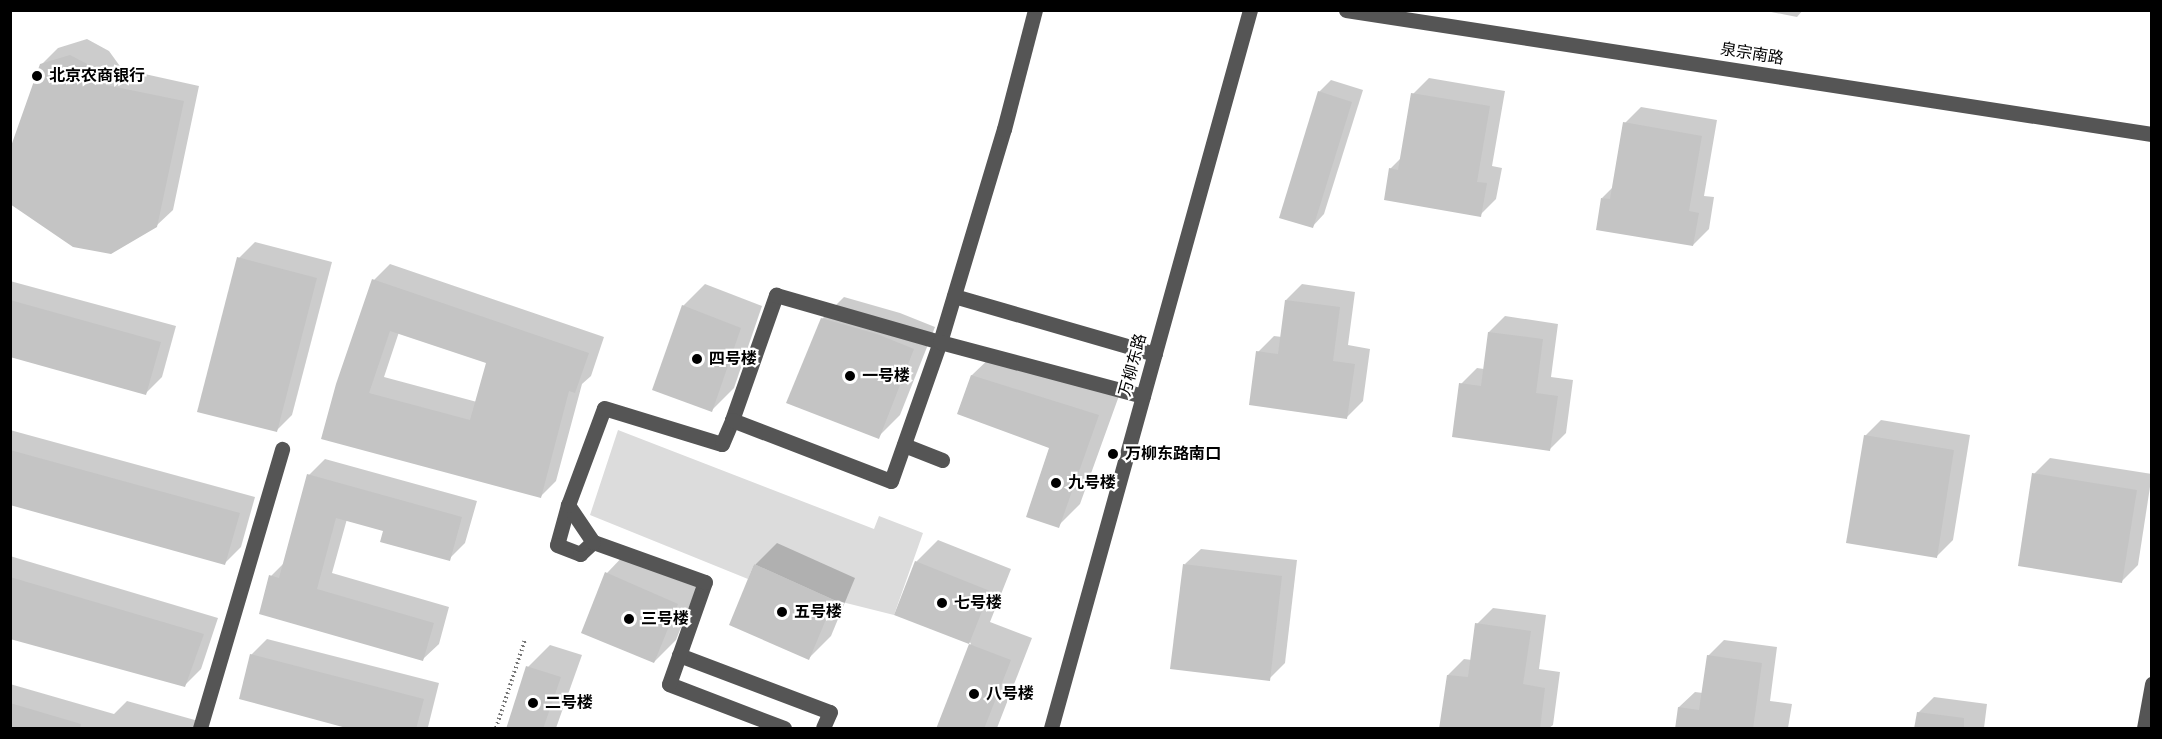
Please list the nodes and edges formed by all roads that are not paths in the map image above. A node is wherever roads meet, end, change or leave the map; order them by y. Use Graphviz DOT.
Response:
graph roads {
  1 [pos="1035,10"];
  2 [pos="1250,10"];
  3 [pos="1346,10"];
  4 [pos="2151,134"];
  5 [pos="954,296"];
  6 [pos="940,342"];
  7 [pos="1155,354"];
  8 [pos="1143,396"];
  9 [pos="732,420"];
  10 [pos="904,445"];
  11 [pos="282,449"];
  12 [pos="942,460"];
  13 [pos="568,505"];
  14 [pos="592,542"];
  15 [pos="679,655"];
  16 [pos="2151,684"];
  17 [pos="200,729"];
  18 [pos="784,729"];
  19 [pos="824,729"];
  20 [pos="1051,729"];
  21 [pos="2144,729"];
  1 -- 5 [label="street"];
  2 -- 7 [label="street, 万柳东路"];
  3 -- 4 [label="street, 泉宗南路"];
  5 -- 6 [label="street"];
  5 -- 7 [label="street"];
  6 -- 8 [label="street"];
  6 -- 9 [label="street"];
  6 -- 10 [label="street"];
  7 -- 8 [label="street, 万柳东路"];
  8 -- 20 [label="street, 万柳东路"];
  9 -- 10 [label="street"];
  9 -- 13 [label="street"];
  10 -- 12 [label="street"];
  11 -- 17 [label="street"];
  13 -- 14 [label="street"];
  13 -- 14 [label="street"];
  14 -- 15 [label="street"];
  15 -- 18 [label="street"];
  15 -- 19 [label="street"];
  16 -- 21 [label="street"];
}
